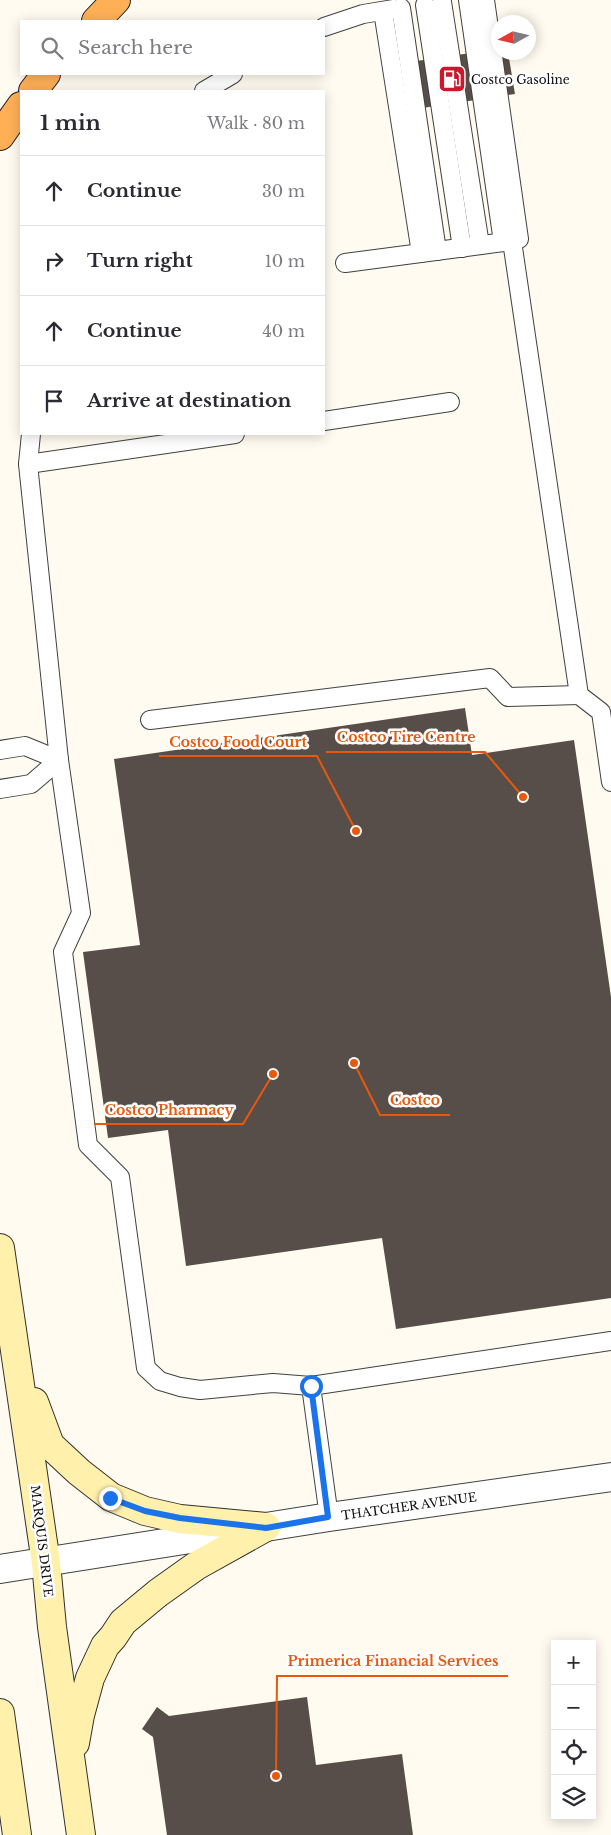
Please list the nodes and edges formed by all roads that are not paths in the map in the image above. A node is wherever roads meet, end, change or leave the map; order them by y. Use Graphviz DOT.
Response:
graph roads {
  1 [pos="116,0"];
  2 [pos="468,0"];
  3 [pos="485,0"];
  4 [pos="441,2"];
  5 [pos="401,8"];
  6 [pos="383,10"];
  7 [pos="97,20"];
  8 [pos="325,27"];
  9 [pos="45,75"];
  10 [pos="231,75"];
  11 [pos="34,90"];
  12 [pos="206,90"];
  13 [pos="20,107"];
  14 [pos="0,136"];
  15 [pos="507,241"];
  16 [pos="480,245"];
  17 [pos="462,248"];
  18 [pos="429,252"];
  19 [pos="345,263"];
  20 [pos="450,402"];
  21 [pos="325,421"];
  22 [pos="31,435"];
  23 [pos="228,435"];
  24 [pos="28,464"];
  25 [pos="579,695"];
  26 [pos="150,720"];
  27 [pos="0,750"];
  28 [pos="59,760"];
  29 [pos="611,782"];
  30 [pos="0,789"];
  31 [pos="0,1248"];
  32 [pos="611,1341"];
  33 [pos="15,1348"];
  34 [pos="311,1386"];
  35 [pos="611,1477"];
  36 [pos="328,1517"];
  37 [pos="266,1528"];
  38 [pos="46,1563"];
  39 [pos="0,1570"];
  40 [pos="0,1713"];
  41 [pos="3,1752"];
  42 [pos="71,1764"];
  43 [pos="17,1835"];
  44 [pos="82,1835"];
  1 -- 7 [label="highway"];
  2 -- 15 [label="lane"];
  3 -- 15 [label="lane"];
  4 -- 5 [label="lane"];
  4 -- 16 [label="lane"];
  4 -- 17 [label="lane"];
  5 -- 6 [label="lane"];
  5 -- 18 [label="lane"];
  6 -- 8 [label="lane"];
  6 -- 18 [label="lane"];
  9 -- 11 [label="highway"];
  10 -- 12 [label="lane"];
  13 -- 14 [label="highway"];
  15 -- 16 [label="lane"];
  15 -- 25 [label="lane"];
  16 -- 17 [label="lane"];
  17 -- 18 [label="lane"];
  18 -- 19 [label="lane"];
  20 -- 21 [label="lane"];
  22 -- 24 [label="lane"];
  23 -- 24 [label="lane"];
  24 -- 28 [label="lane"];
  25 -- 26 [label="lane"];
  25 -- 29 [label="lane"];
  27 -- 28 [label="lane"];
  28 -- 30 [label="lane"];
  28 -- 34 [label="lane"];
  31 -- 33 [label="main road, MARQUIS DRIVE"];
  32 -- 34 [label="lane"];
  33 -- 37 [label="main road"];
  33 -- 38 [label="main road, MARQUIS DRIVE"];
  34 -- 36 [label="lane"];
  35 -- 36 [label="street, THATCHER AVENUE"];
  36 -- 37 [label="street, THATCHER AVENUE"];
  37 -- 38 [label="street, THATCHER AVENUE"];
  37 -- 42 [label="main road"];
  38 -- 39 [label="street, THATCHER AVENUE"];
  38 -- 42 [label="main road, MARQUIS DRIVE"];
  40 -- 41 [label="main road"];
  41 -- 43 [label="main road"];
  42 -- 44 [label="main road, MARQUIS DRIVE"];
}
